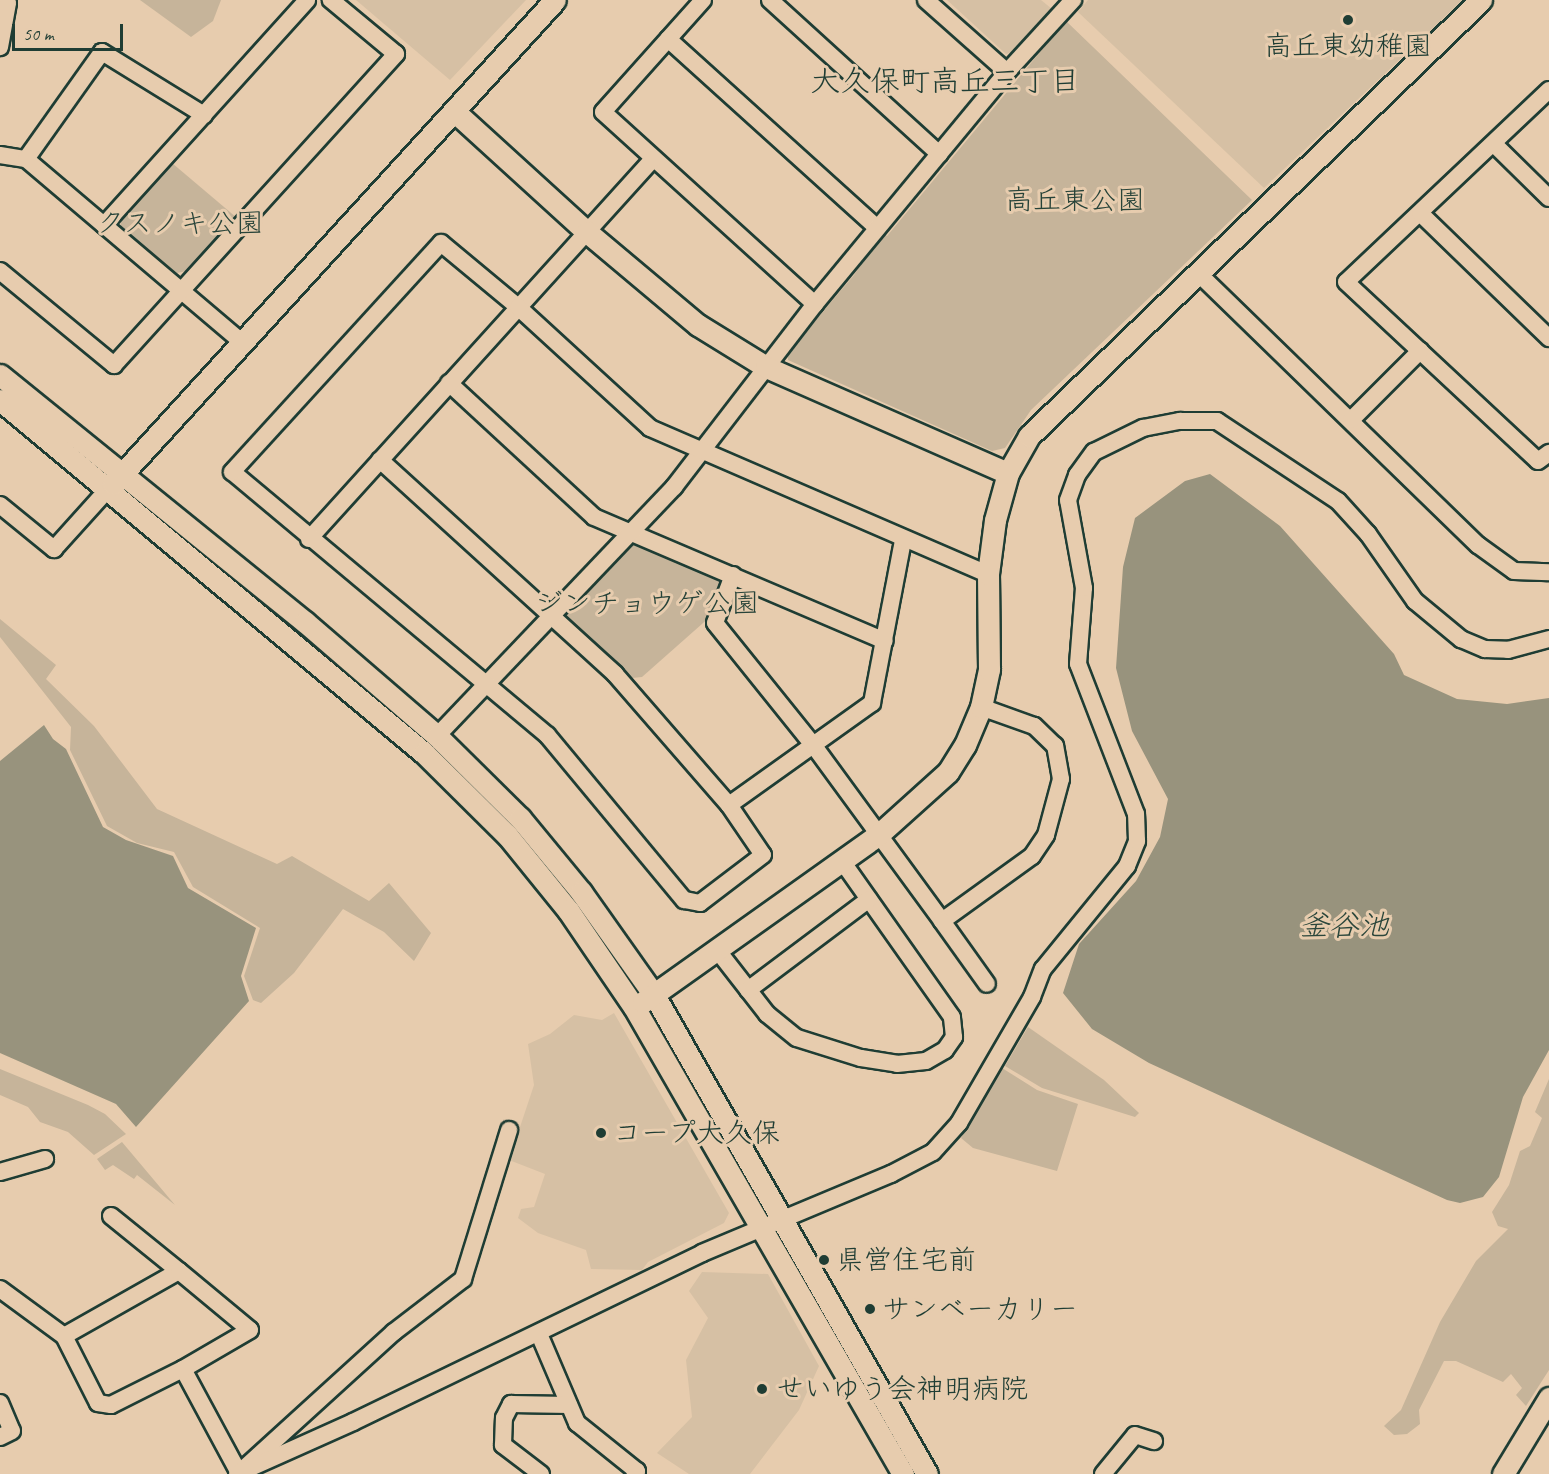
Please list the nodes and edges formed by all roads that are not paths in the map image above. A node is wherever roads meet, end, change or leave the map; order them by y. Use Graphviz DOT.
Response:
graph roads {
  1 [pos="307,0"];
  2 [pos="331,0"];
  3 [pos="555,0"];
  4 [pos="703,0"];
  5 [pos="770,0"];
  6 [pos="926,0"];
  7 [pos="1073,0"];
  8 [pos="1481,0"];
  9 [pos="0,1"];
  10 [pos="668,39"];
  11 [pos="0,47"];
  12 [pos="1007,72"];
  13 [pos="1549,90"];
  14 [pos="454,111"];
  15 [pos="204,115"];
  16 [pos="1494,144"];
  17 [pos="939,154"];
  18 [pos="0,155"];
  19 [pos="26,159"];
  20 [pos="654,159"];
  21 [pos="1549,198"];
  22 [pos="1420,213"];
  23 [pos="104,225"];
  24 [pos="877,228"];
  25 [pos="587,232"];
  26 [pos="0,271"];
  27 [pos="1197,272"];
  28 [pos="182,289"];
  29 [pos="815,304"];
  30 [pos="518,307"];
  31 [pos="1549,338"];
  32 [pos="244,344"];
  33 [pos="1420,351"];
  34 [pos="766,366"];
  35 [pos="0,375"];
  36 [pos="449,384"];
  37 [pos="0,400"];
  38 [pos="1351,420"];
  39 [pos="702,452"];
  40 [pos="1549,453"];
  41 [pos="380,460"];
  42 [pos="1008,473"];
  43 [pos="116,481"];
  44 [pos="0,505"];
  45 [pos="632,531"];
  46 [pos="309,539"];
  47 [pos="903,540"];
  48 [pos="1549,572"];
  49 [pos="988,574"];
  50 [pos="733,575"];
  51 [pos="552,614"];
  52 [pos="1549,639"];
  53 [pos="885,641"];
  54 [pos="486,685"];
  55 [pos="981,707"];
  56 [pos="437,736"];
  57 [pos="814,746"];
  58 [pos="729,805"];
  59 [pos="878,835"];
  60 [pos="842,861"];
  61 [pos="869,899"];
  62 [pos="942,921"];
  63 [pos="718,951"];
  64 [pos="987,984"];
  65 [pos="748,990"];
  66 [pos="654,995"];
  67 [pos="634,1007"];
  68 [pos="508,1130"];
  69 [pos="45,1159"];
  70 [pos="0,1172"];
  71 [pos="111,1216"];
  72 [pos="780,1219"];
  73 [pos="759,1227"];
  74 [pos="178,1271"];
  75 [pos="0,1289"];
  76 [pos="539,1334"];
  77 [pos="64,1336"];
  78 [pos="183,1369"];
  79 [pos="1549,1398"];
  80 [pos="0,1403"];
  81 [pos="569,1405"];
  82 [pos="0,1437"];
  83 [pos="1154,1441"];
  84 [pos="238,1473"];
  85 [pos="637,1473"];
  86 [pos="900,1473"];
  87 [pos="541,1474"];
  88 [pos="927,1474"];
  89 [pos="1103,1474"];
  90 [pos="1503,1474"];
  1 -- 15 [label="street"];
  2 -- 28 [label="street"];
  3 -- 14 [label="street"];
  4 -- 10 [label="street"];
  5 -- 17 [label="street"];
  6 -- 12 [label="street"];
  7 -- 12 [label="street"];
  8 -- 27 [label="street"];
  9 -- 11 [label="street"];
  10 -- 20 [label="street"];
  10 -- 24 [label="street"];
  12 -- 17 [label="street"];
  13 -- 16 [label="street"];
  14 -- 25 [label="street"];
  14 -- 32 [label="street"];
  15 -- 19 [label="street"];
  15 -- 23 [label="street"];
  16 -- 21 [label="street"];
  16 -- 22 [label="street"];
  17 -- 24 [label="street"];
  18 -- 19 [label="street"];
  19 -- 23 [label="street"];
  20 -- 25 [label="street"];
  20 -- 29 [label="street"];
  22 -- 31 [label="street"];
  22 -- 33 [label="street"];
  23 -- 28 [label="street"];
  24 -- 29 [label="street"];
  25 -- 30 [label="street"];
  25 -- 34 [label="street"];
  26 -- 28 [label="street"];
  27 -- 38 [label="street"];
  27 -- 42 [label="street"];
  28 -- 32 [label="street"];
  29 -- 34 [label="street"];
  30 -- 36 [label="street"];
  30 -- 39 [label="street"];
  30 -- 46 [label="street"];
  32 -- 43 [label="street"];
  33 -- 38 [label="street"];
  33 -- 40 [label="street"];
  34 -- 39 [label="street"];
  34 -- 42 [label="street"];
  35 -- 43 [label="street"];
  36 -- 41 [label="street"];
  36 -- 45 [label="street"];
  37 -- 43 [label="street"];
  38 -- 48 [label="street"];
  39 -- 45 [label="street"];
  39 -- 47 [label="street"];
  41 -- 46 [label="street"];
  41 -- 51 [label="street"];
  42 -- 49 [label="street"];
  43 -- 44 [label="street"];
  43 -- 56 [label="street"];
  43 -- 67 [label="street"];
  45 -- 50 [label="street"];
  45 -- 51 [label="street"];
  46 -- 54 [label="street"];
  47 -- 49 [label="street"];
  47 -- 53 [label="street"];
  49 -- 55 [label="street"];
  50 -- 53 [label="street"];
  50 -- 57 [label="street"];
  51 -- 54 [label="street"];
  51 -- 58 [label="street"];
  52 -- 72 [label="street"];
  53 -- 57 [label="street"];
  54 -- 56 [label="street"];
  54 -- 58 [label="street"];
  55 -- 59 [label="street"];
  55 -- 62 [label="street"];
  56 -- 66 [label="street"];
  57 -- 58 [label="street"];
  57 -- 59 [label="street"];
  59 -- 60 [label="street"];
  59 -- 62 [label="street"];
  60 -- 61 [label="street"];
  60 -- 63 [label="street"];
  61 -- 65 [label="street"];
  61 -- 65 [label="street"];
  62 -- 64 [label="street"];
  63 -- 65 [label="street"];
  63 -- 66 [label="street"];
  66 -- 67 [label="street"];
  66 -- 72 [label="street"];
  67 -- 73 [label="street"];
  68 -- 84 [label="street"];
  69 -- 70 [label="street"];
  71 -- 74 [label="street"];
  72 -- 73 [label="street"];
  72 -- 88 [label="street"];
  73 -- 76 [label="street"];
  73 -- 86 [label="street"];
  74 -- 77 [label="street"];
  74 -- 78 [label="street"];
  75 -- 77 [label="street"];
  76 -- 81 [label="street"];
  76 -- 84 [label="street"];
  77 -- 78 [label="street"];
  78 -- 84 [label="street"];
  79 -- 90 [label="street"];
  80 -- 82 [label="street"];
  81 -- 85 [label="street"];
  81 -- 87 [label="street"];
  83 -- 89 [label="street"];
}
